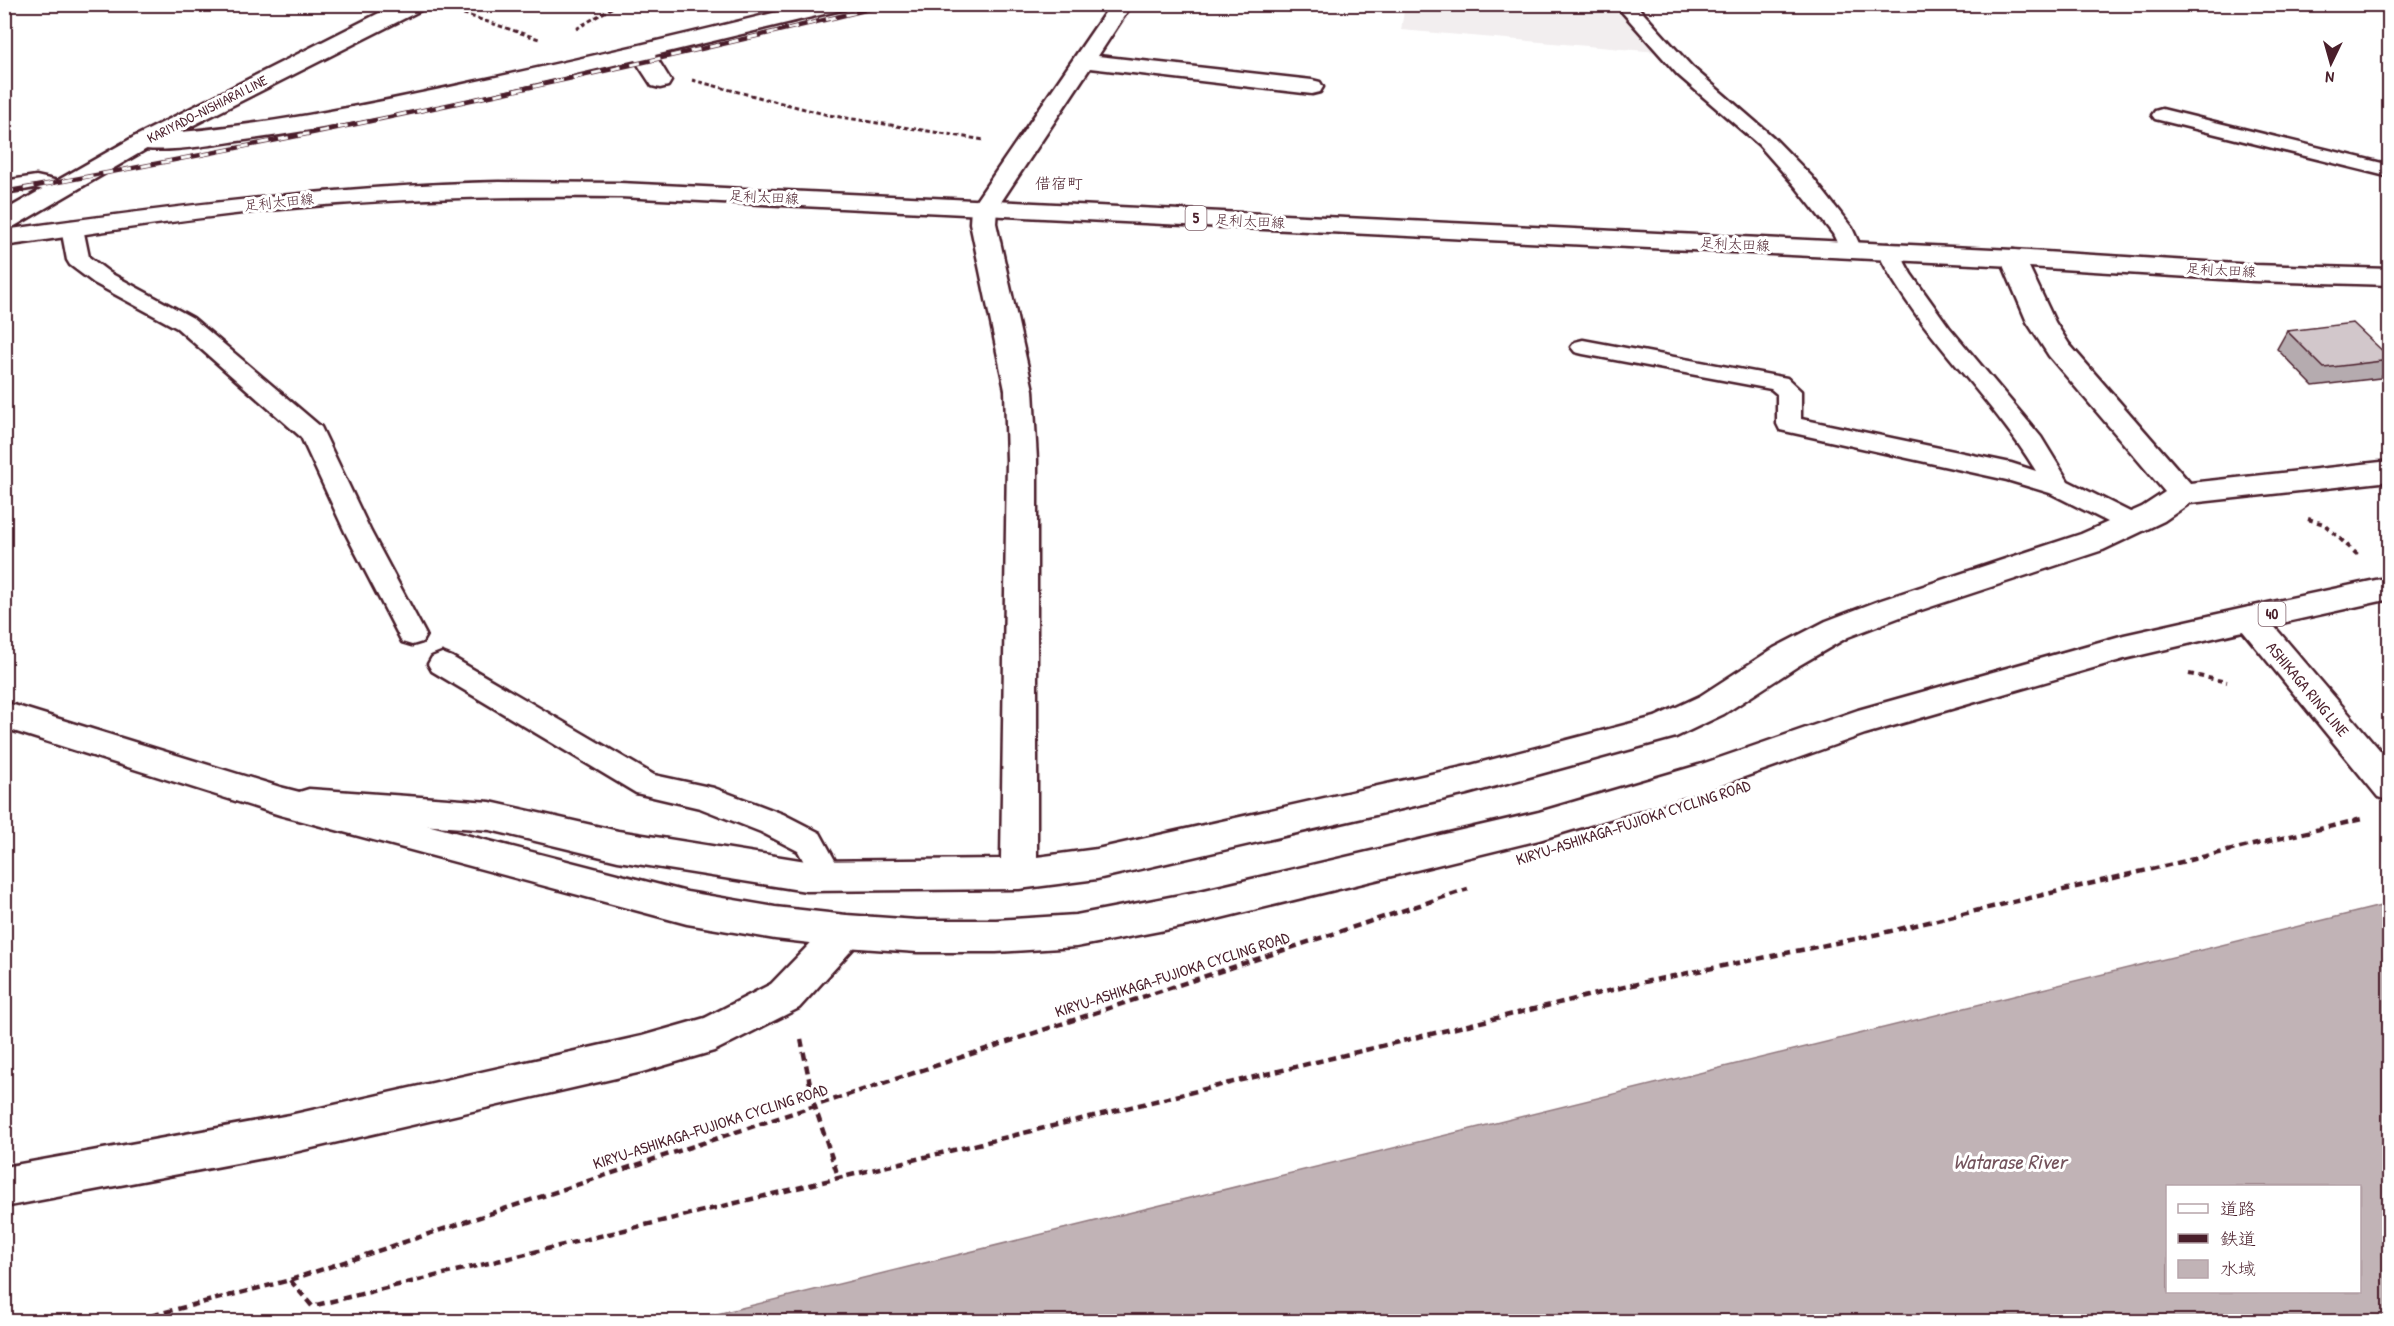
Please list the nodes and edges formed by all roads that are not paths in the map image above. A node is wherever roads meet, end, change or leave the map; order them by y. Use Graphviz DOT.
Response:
graph roads {
  1 [pos="415,4"];
  2 [pos="837,4"];
  3 [pos="1122,4"];
  4 [pos="1624,4"];
  5 [pos="642,53"];
  6 [pos="1085,61"];
  7 [pos="660,81"];
  8 [pos="1312,87"];
  9 [pos="2162,116"];
  10 [pos="142,142"];
  11 [pos="2390,171"];
  12 [pos="4,187"];
  13 [pos="59,188"];
  14 [pos="984,208"];
  15 [pos="4,222"];
  16 [pos="72,228"];
  17 [pos="4,238"];
  18 [pos="1851,250"];
  19 [pos="1888,251"];
  20 [pos="2013,258"];
  21 [pos="2390,277"];
  22 [pos="1582,347"];
  23 [pos="2390,471"];
  24 [pos="2059,487"];
  25 [pos="2183,494"];
  26 [pos="2131,523"];
  27 [pos="2390,588"];
  28 [pos="2249,619"];
  29 [pos="412,635"];
  30 [pos="442,664"];
  31 [pos="4,715"];
  32 [pos="2390,787"];
  33 [pos="280,801"];
  34 [pos="1019,874"];
  35 [pos="827,875"];
  36 [pos="846,931"];
  37 [pos="4,1187"];
  1 -- 10 [label="street, KARIYADO-NISHIARAI LINE"];
  2 -- 5 [label="street"];
  3 -- 6 [label="street"];
  4 -- 18 [label="lane"];
  5 -- 7 [label="street"];
  5 -- 10 [label="street"];
  6 -- 8 [label="street"];
  6 -- 14 [label="street"];
  9 -- 11 [label="lane"];
  10 -- 13 [label="street, KARIYADO-NISHIARAI LINE"];
  12 -- 13 [label="lane"];
  13 -- 15 [label="street, KARIYADO-NISHIARAI LINE"];
  14 -- 16 [label="street, 足利太田線 / 5"];
  14 -- 18 [label="street, 足利太田線 / 5"];
  14 -- 34 [label="street"];
  16 -- 17 [label="street, 足利太田線 / 5"];
  16 -- 29 [label="lane"];
  18 -- 19 [label="street, 足利太田線 / 5"];
  19 -- 20 [label="street, 足利太田線 / 5"];
  19 -- 24 [label="lane"];
  20 -- 21 [label="street, 足利太田線 / 5"];
  20 -- 25 [label="street"];
  22 -- 24 [label="lane"];
  23 -- 25 [label="street"];
  24 -- 26 [label="lane"];
  25 -- 26 [label="street"];
  26 -- 34 [label="street"];
  27 -- 28 [label="street, ASHIKAGA RING LINE / 40"];
  28 -- 32 [label="street, ASHIKAGA RING LINE / 40"];
  28 -- 36 [label="street"];
  30 -- 35 [label="lane"];
  31 -- 33 [label="street"];
  33 -- 35 [label="street"];
  33 -- 36 [label="street"];
  34 -- 35 [label="street"];
  36 -- 37 [label="street"];
}
